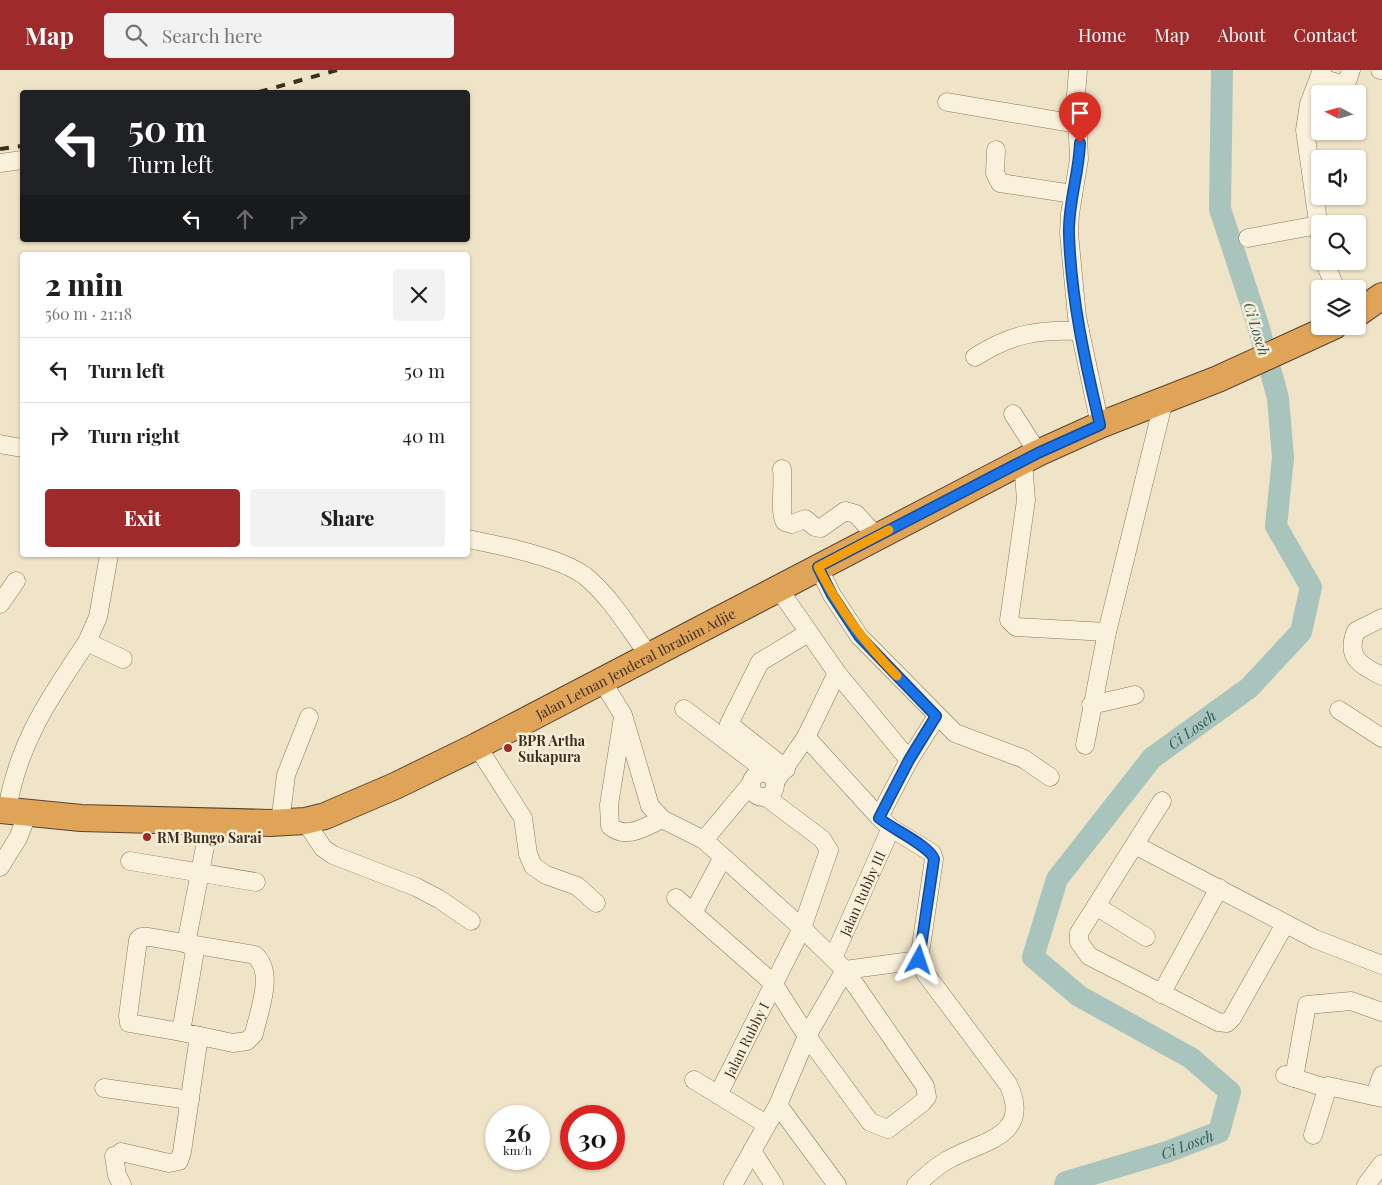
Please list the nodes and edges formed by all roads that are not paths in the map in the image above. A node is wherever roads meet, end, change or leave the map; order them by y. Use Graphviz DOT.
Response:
graph roads {
  1 [pos="1078,70"];
  2 [pos="1351,70"];
  3 [pos="1321,74"];
  4 [pos="947,102"];
  5 [pos="1077,124"];
  6 [pos="996,150"];
  7 [pos="20,160"];
  8 [pos="0,163"];
  9 [pos="1073,194"];
  10 [pos="1317,215"];
  11 [pos="1311,232"];
  12 [pos="1248,238"];
  13 [pos="1382,296"];
  14 [pos="1366,307"];
  15 [pos="1080,331"];
  16 [pos="1314,335"];
  17 [pos="975,357"];
  18 [pos="1164,400"];
  19 [pos="1012,414"];
  20 [pos="1100,425"];
  21 [pos="1030,458"];
  22 [pos="782,470"];
  23 [pos="876,536"];
  24 [pos="470,539"];
  25 [pos="110,557"];
  26 [pos="818,567"];
  27 [pos="16,581"];
  28 [pos="778,588"];
  29 [pos="0,604"];
  30 [pos="1382,618"];
  31 [pos="1108,632"];
  32 [pos="808,633"];
  33 [pos="87,642"];
  34 [pos="650,657"];
  35 [pos="124,659"];
  36 [pos="837,673"];
  37 [pos="1382,676"];
  38 [pos="602,681"];
  39 [pos="1135,695"];
  40 [pos="1091,705"];
  41 [pos="684,709"];
  42 [pos="1339,710"];
  43 [pos="623,715"];
  44 [pos="936,716"];
  45 [pos="309,717"];
  46 [pos="725,731"];
  47 [pos="806,737"];
  48 [pos="1382,738"];
  49 [pos="1085,745"];
  50 [pos="477,746"];
  51 [pos="909,760"];
  52 [pos="1050,776"];
  53 [pos="773,780"];
  54 [pos="1162,801"];
  55 [pos="12,811"];
  56 [pos="662,819"];
  57 [pos="210,821"];
  58 [pos="293,822"];
  59 [pos="885,823"];
  60 [pos="704,840"];
  61 [pos="1135,845"];
  62 [pos="723,857"];
  63 [pos="130,861"];
  64 [pos="0,867"];
  65 [pos="199,874"];
  66 [pos="256,882"];
  67 [pos="1219,888"];
  68 [pos="676,898"];
  69 [pos="596,902"];
  70 [pos="1096,906"];
  71 [pos="693,912"];
  72 [pos="471,921"];
  73 [pos="1285,924"];
  74 [pos="802,928"];
  75 [pos="1146,937"];
  76 [pos="191,945"];
  77 [pos="919,960"];
  78 [pos="839,964"];
  79 [pos="1382,966"];
  80 [pos="773,983"];
  81 [pos="1161,994"];
  82 [pos="1382,1012"];
  83 [pos="181,1032"];
  84 [pos="199,1036"];
  85 [pos="807,1036"];
  86 [pos="1382,1075"];
  87 [pos="694,1080"];
  88 [pos="104,1088"];
  89 [pos="1326,1088"];
  90 [pos="718,1095"];
  91 [pos="1378,1097"];
  92 [pos="190,1100"];
  93 [pos="778,1105"];
  94 [pos="766,1124"];
  95 [pos="1313,1136"];
  96 [pos="752,1151"];
  97 [pos="1382,1164"];
  98 [pos="122,1185"];
  99 [pos="732,1185"];
  100 [pos="774,1185"];
  101 [pos="837,1185"];
  102 [pos="916,1185"];
  103 [pos="1366,1185"];
  1 -- 5 [label="street"];
  2 -- 3 [label="street"];
  3 -- 10 [label="street"];
  4 -- 5 [label="street"];
  5 -- 9 [label="street"];
  6 -- 9 [label="street"];
  7 -- 8 [label="street"];
  9 -- 15 [label="street"];
  11 -- 12 [label="street"];
  13 -- 14 [label="highway"];
  15 -- 17 [label="street"];
  15 -- 20 [label="street"];
  16 -- 18 [label="highway, Jalan Letnan Jenderal Ibrahim Adjie"];
  18 -- 20 [label="highway, Jalan Letnan Jenderal Ibrahim Adjie"];
  18 -- 31 [label="street"];
  19 -- 21 [label="street"];
  20 -- 21 [label="highway, Jalan Letnan Jenderal Ibrahim Adjie"];
  21 -- 23 [label="highway, Jalan Letnan Jenderal Ibrahim Adjie"];
  21 -- 31 [label="street"];
  22 -- 23 [label="street"];
  23 -- 26 [label="highway, Jalan Letnan Jenderal Ibrahim Adjie"];
  24 -- 34 [label="street"];
  25 -- 33 [label="street"];
  26 -- 28 [label="highway, Jalan Letnan Jenderal Ibrahim Adjie"];
  26 -- 44 [label="street"];
  27 -- 29 [label="street"];
  28 -- 32 [label="street"];
  28 -- 34 [label="highway, Jalan Letnan Jenderal Ibrahim Adjie"];
  30 -- 37 [label="street"];
  31 -- 40 [label="street"];
  32 -- 36 [label="street"];
  32 -- 46 [label="street"];
  33 -- 35 [label="street"];
  33 -- 55 [label="street"];
  34 -- 38 [label="highway, Jalan Letnan Jenderal Ibrahim Adjie"];
  36 -- 47 [label="street"];
  36 -- 51 [label="street"];
  38 -- 43 [label="street"];
  38 -- 50 [label="highway, Jalan Letnan Jenderal Ibrahim Adjie"];
  39 -- 40 [label="street"];
  40 -- 49 [label="street"];
  41 -- 46 [label="street"];
  42 -- 48 [label="street"];
  43 -- 56 [label="street"];
  43 -- 56 [label="street"];
  44 -- 51 [label="street, Jalan Rubby III"];
  44 -- 52 [label="street"];
  45 -- 58 [label="street"];
  46 -- 53 [label="street"];
  47 -- 53 [label="street"];
  47 -- 59 [label="street"];
  50 -- 58 [label="highway, Jalan Letnan Jenderal Ibrahim Adjie"];
  50 -- 69 [label="street"];
  51 -- 59 [label="street, Jalan Rubby III"];
  53 -- 60 [label="street"];
  53 -- 74 [label="street, Jalan Rubby I"];
  54 -- 61 [label="street"];
  55 -- 57 [label="highway, Jalan Letnan Jenderal Ibrahim Adjie"];
  55 -- 64 [label="street"];
  56 -- 60 [label="street"];
  57 -- 58 [label="highway, Jalan Letnan Jenderal Ibrahim Adjie"];
  57 -- 65 [label="street"];
  58 -- 72 [label="street"];
  59 -- 77 [label="street"];
  59 -- 78 [label="street, Jalan Rubby III"];
  60 -- 62 [label="street"];
  61 -- 67 [label="street"];
  61 -- 70 [label="street"];
  62 -- 71 [label="street"];
  62 -- 74 [label="street"];
  63 -- 65 [label="street"];
  65 -- 66 [label="street"];
  65 -- 76 [label="street"];
  67 -- 73 [label="street"];
  67 -- 81 [label="street"];
  68 -- 71 [label="street"];
  70 -- 75 [label="street"];
  70 -- 81 [label="street"];
  71 -- 80 [label="street"];
  73 -- 79 [label="street"];
  73 -- 81 [label="street"];
  74 -- 78 [label="street"];
  74 -- 80 [label="street, Jalan Rubby I"];
  76 -- 83 [label="street"];
  76 -- 83 [label="street"];
  76 -- 84 [label="street"];
  77 -- 78 [label="street"];
  77 -- 102 [label="street"];
  78 -- 85 [label="street, Jalan Rubby III"];
  78 -- 85 [label="street"];
  80 -- 85 [label="street"];
  80 -- 90 [label="street, Jalan Rubby I"];
  82 -- 89 [label="street"];
  83 -- 84 [label="street"];
  84 -- 92 [label="street"];
  85 -- 93 [label="street, Jalan Rubby III"];
  86 -- 91 [label="street"];
  87 -- 90 [label="street"];
  88 -- 92 [label="street"];
  89 -- 91 [label="street"];
  89 -- 95 [label="street"];
  90 -- 94 [label="street"];
  92 -- 98 [label="street"];
  93 -- 94 [label="street, Jalan Rubby III"];
  93 -- 101 [label="street"];
  94 -- 96 [label="street, Jalan Rubby III"];
  96 -- 99 [label="street, Jalan Rubby III"];
  96 -- 100 [label="street"];
  97 -- 103 [label="street"];
}
